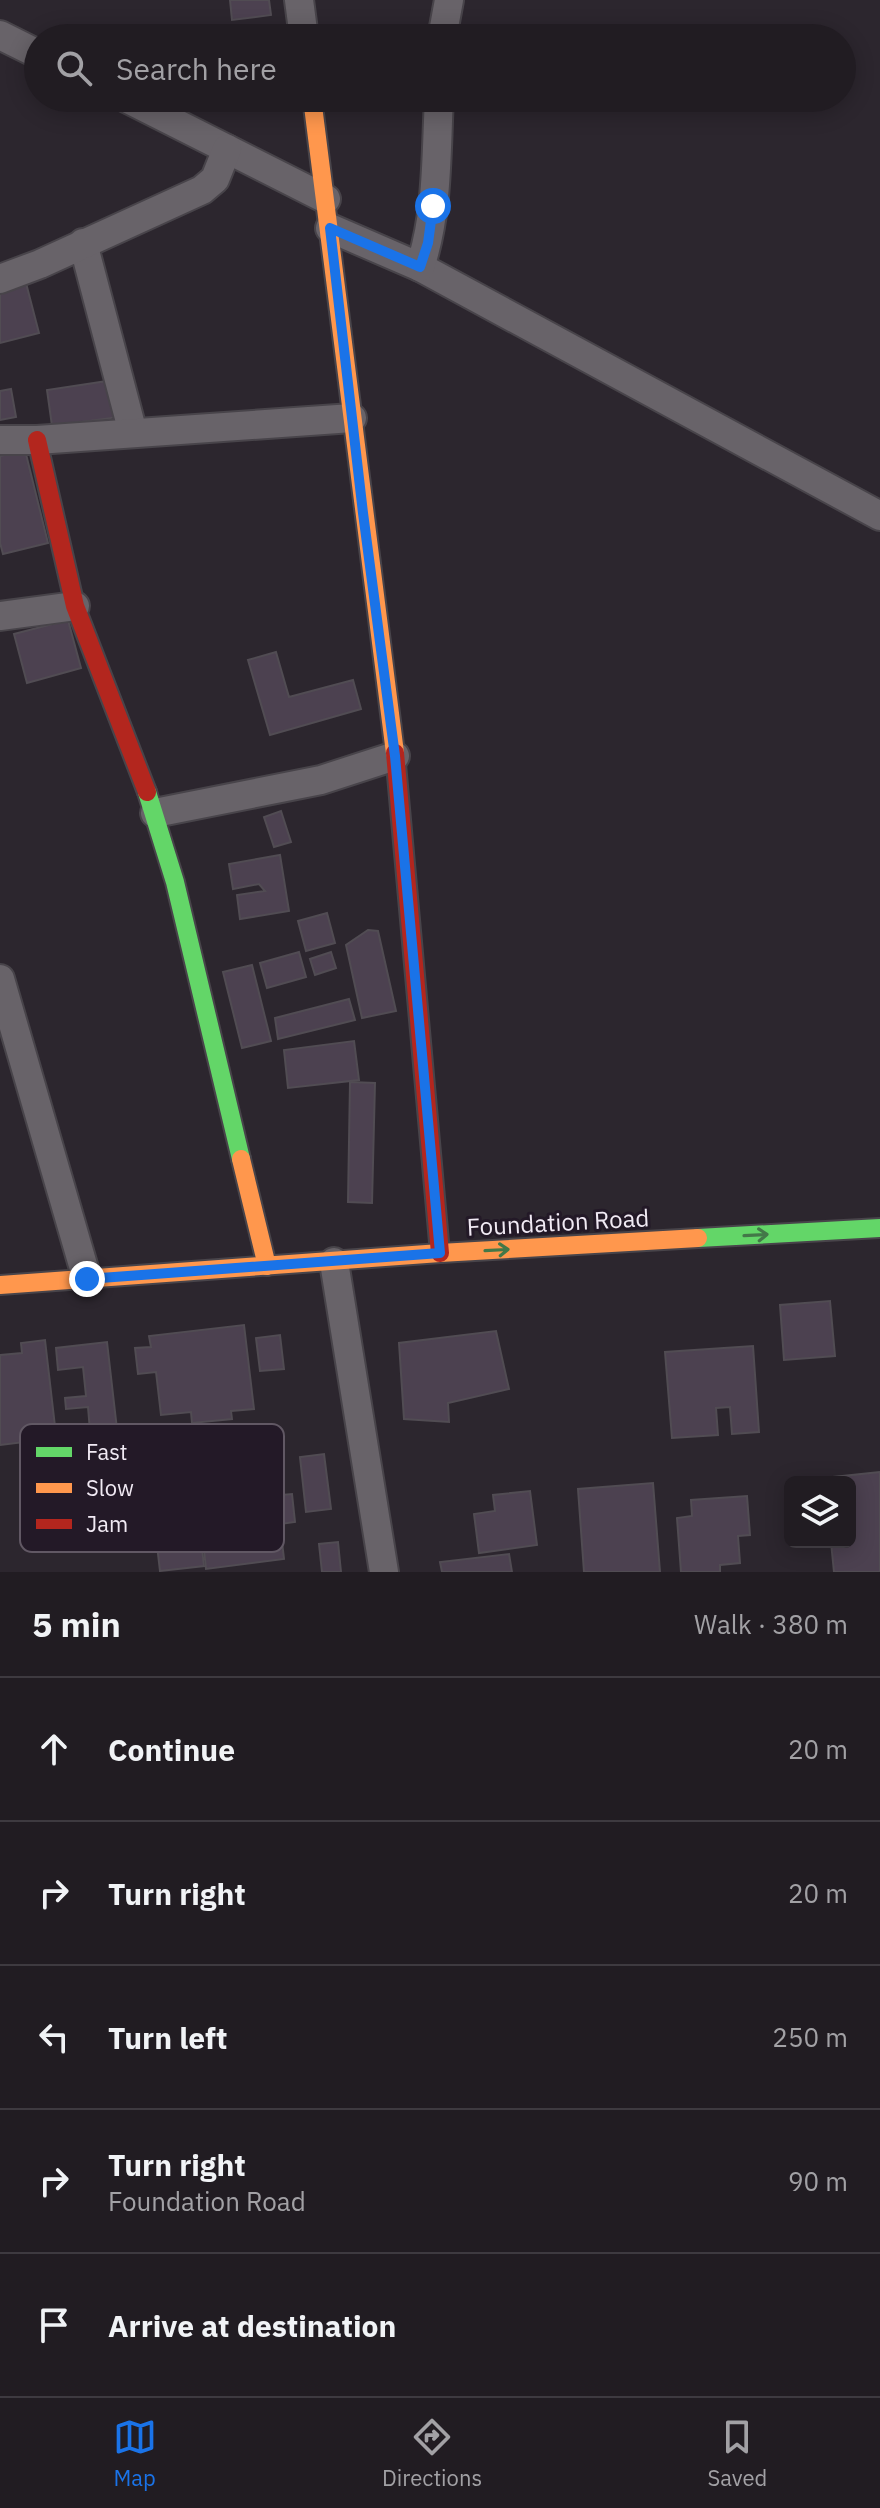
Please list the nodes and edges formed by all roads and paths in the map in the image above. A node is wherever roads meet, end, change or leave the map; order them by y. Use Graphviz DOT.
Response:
graph roads {
  1 [pos="299,0"];
  2 [pos="449,0"];
  3 [pos="302,24"];
  4 [pos="445,24"];
  5 [pos="0,35"];
  6 [pos="24,47"];
  7 [pos="154,112"];
  8 [pos="314,112"];
  9 [pos="438,112"];
  10 [pos="227,149"];
  11 [pos="326,199"];
  12 [pos="330,228"];
  13 [pos="83,243"];
  14 [pos="420,267"];
  15 [pos="0,279"];
  16 [pos="352,418"];
  17 [pos="133,433"];
  18 [pos="0,440"];
  19 [pos="37,440"];
  20 [pos="880,516"];
  21 [pos="75,606"];
  22 [pos="0,616"];
  23 [pos="395,756"];
  24 [pos="155,813"];
  25 [pos="0,979"];
  26 [pos="880,1228"];
  27 [pos="440,1253"];
  28 [pos="334,1262"];
  29 [pos="267,1266"];
  30 [pos="87,1279"];
  31 [pos="0,1284"];
  32 [pos="384,1572"];
  1 -- 3 [label="street"];
  2 -- 4 [label="street"];
  5 -- 6 [label="street"];
  7 -- 10 [label="street"];
  8 -- 11 [label="street"];
  9 -- 14 [label="street"];
  10 -- 11 [label="street"];
  10 -- 13 [label="street"];
  11 -- 12 [label="street"];
  12 -- 14 [label="street"];
  12 -- 16 [label="street"];
  13 -- 15 [label="street"];
  13 -- 17 [label="street"];
  14 -- 20 [label="street"];
  16 -- 17 [label="street"];
  16 -- 23 [label="street"];
  17 -- 19 [label="street"];
  18 -- 19 [label="street"];
  19 -- 21 [label="street"];
  21 -- 22 [label="street"];
  21 -- 24 [label="street"];
  23 -- 24 [label="street"];
  23 -- 27 [label="street"];
  24 -- 29 [label="street"];
  25 -- 30 [label="street"];
  27 -- 26 [label="street, Foundation Road, one-way"];
  27 -- 28 [label="street, Foundation Road"];
  28 -- 29 [label="street, Foundation Road"];
  28 -- 32 [label="street"];
  29 -- 30 [label="street, Foundation Road"];
  30 -- 31 [label="street, Foundation Road"];
}
